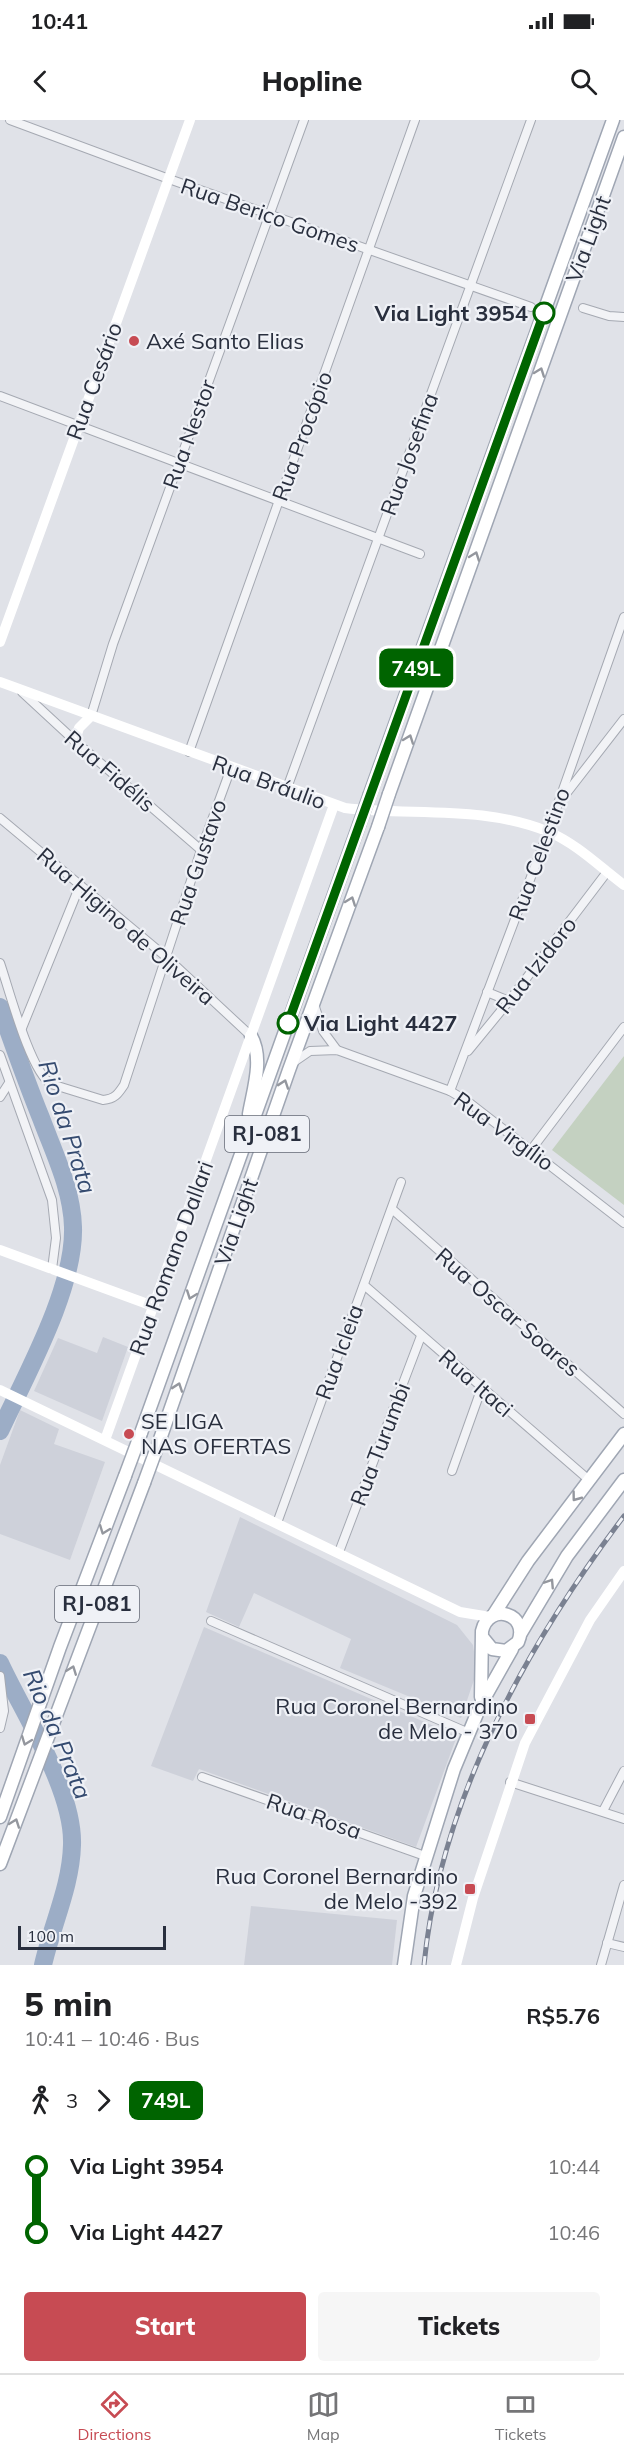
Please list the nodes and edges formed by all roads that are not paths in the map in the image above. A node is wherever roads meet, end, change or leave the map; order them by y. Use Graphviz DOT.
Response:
graph roads {
  1 [pos="10,120"];
  2 [pos="190,120"];
  3 [pos="304,120"];
  4 [pos="415,120"];
  5 [pos="531,120"];
  6 [pos="613,120"];
  7 [pos="624,137"];
  8 [pos="169,179"];
  9 [pos="271,216"];
  10 [pos="370,250"];
  11 [pos="471,287"];
  12 [pos="531,307"];
  13 [pos="583,308"];
  14 [pos="624,317"];
  15 [pos="0,396"];
  16 [pos="78,423"];
  17 [pos="178,462"];
  18 [pos="278,501"];
  19 [pos="377,538"];
  20 [pos="420,554"];
  21 [pos="624,617"];
  22 [pos="0,642"];
  23 [pos="0,682"];
  24 [pos="20,690"];
  25 [pos="91,716"];
  26 [pos="624,719"];
  27 [pos="75,741"];
  28 [pos="189,752"];
  29 [pos="231,768"];
  30 [pos="287,788"];
  31 [pos="557,805"];
  32 [pos="334,806"];
  33 [pos="0,818"];
  34 [pos="548,832"];
  35 [pos="201,850"];
  36 [pos="607,872"];
  37 [pos="80,885"];
  38 [pos="624,885"];
  39 [pos="165,956"];
  40 [pos="0,963"];
  41 [pos="487,992"];
  42 [pos="509,1001"];
  43 [pos="314,1004"];
  44 [pos="624,1027"];
  45 [pos="22,1028"];
  46 [pos="251,1036"];
  47 [pos="337,1050"];
  48 [pos="0,1054"];
  49 [pos="463,1056"];
  50 [pos="292,1063"];
  51 [pos="9,1083"];
  52 [pos="450,1090"];
  53 [pos="0,1097"];
  54 [pos="245,1143"];
  55 [pos="531,1150"];
  56 [pos="401,1182"];
  57 [pos="392,1209"];
  58 [pos="624,1223"];
  59 [pos="0,1250"];
  60 [pos="56,1270"];
  61 [pos="364,1285"];
  62 [pos="153,1306"];
  63 [pos="421,1336"];
  64 [pos="482,1388"];
  65 [pos="0,1390"];
  66 [pos="624,1414"];
  67 [pos="624,1434"];
  68 [pos="105,1440"];
  69 [pos="452,1471"];
  70 [pos="589,1480"];
  71 [pos="624,1480"];
  72 [pos="277,1522"];
  73 [pos="339,1552"];
  74 [pos="623,1573"];
  75 [pos="460,1612"];
  76 [pos="492,1616"];
  77 [pos="211,1621"];
  78 [pos="521,1633"];
  79 [pos="483,1636"];
  80 [pos="512,1649"];
  81 [pos="0,1676"];
  82 [pos="481,1704"];
  83 [pos="0,1728"];
  84 [pos="469,1733"];
  85 [pos="624,1771"];
  86 [pos="202,1777"];
  87 [pos="510,1782"];
  88 [pos="10,1785"];
  89 [pos="0,1801"];
  90 [pos="603,1811"];
  91 [pos="0,1817"];
  92 [pos="624,1819"];
  93 [pos="425,1856"];
  94 [pos="0,1864"];
  95 [pos="624,1885"];
  96 [pos="607,1943"];
  97 [pos="624,1947"];
  98 [pos="404,1965"];
  99 [pos="456,1965"];
  100 [pos="601,1965"];
  1 -- 8 [label="street, Rua Berico Gomes"];
  2 -- 8 [label="street, Rua Cesário"];
  3 -- 9 [label="street, Rua Nestor"];
  4 -- 10 [label="street, Rua Procópio"];
  5 -- 11 [label="street, Rua Josefina"];
  6 -- 54 [label="main road, Via Light / RJ-081, bridge"];
  43 -- 7 [label="main road, Via Light / RJ-081, one-way, bridge"];
  8 -- 9 [label="street, Rua Berico Gomes"];
  8 -- 16 [label="street, Rua Cesário"];
  9 -- 10 [label="street, Rua Berico Gomes"];
  9 -- 17 [label="street, Rua Nestor"];
  10 -- 11 [label="street, Rua Berico Gomes"];
  10 -- 18 [label="street, Rua Procópio"];
  11 -- 12 [label="street, Rua Berico Gomes"];
  11 -- 19 [label="street, Rua Josefina"];
  13 -- 14 [label="street"];
  15 -- 16 [label="street"];
  16 -- 17 [label="street"];
  16 -- 22 [label="street, Rua Cesário"];
  17 -- 18 [label="street"];
  17 -- 25 [label="street, Rua Nestor"];
  18 -- 19 [label="street"];
  18 -- 28 [label="street, Rua Procópio"];
  19 -- 20 [label="street"];
  19 -- 30 [label="street, Rua Josefina"];
  21 -- 31 [label="street, Rua Celestino"];
  23 -- 24 [label="street, Rua Bráulio"];
  24 -- 25 [label="street, Rua Bráulio"];
  24 -- 27 [label="street, Rua Fidélis"];
  25 -- 27 [label="street"];
  25 -- 28 [label="street, Rua Bráulio"];
  26 -- 31 [label="street"];
  27 -- 35 [label="street, Rua Fidélis"];
  28 -- 29 [label="street, Rua Bráulio"];
  29 -- 30 [label="street, Rua Bráulio"];
  29 -- 35 [label="street, Rua Gustavo"];
  30 -- 32 [label="street, Rua Bráulio"];
  31 -- 34 [label="street, Rua Celestino"];
  32 -- 34 [label="street, Rua Bráulio"];
  32 -- 46 [label="street, Rua Romano Dallari"];
  33 -- 37 [label="street, Rua Higino de Oliveira"];
  34 -- 36 [label="street, Rua Bráulio"];
  34 -- 41 [label="street, Rua Celestino"];
  35 -- 39 [label="street, Rua Gustavo"];
  36 -- 38 [label="street, Rua Bráulio"];
  36 -- 42 [label="street, Rua Izidoro"];
  37 -- 39 [label="street, Rua Higino de Oliveira"];
  37 -- 45 [label="street"];
  39 -- 45 [label="street, Rua Gustavo"];
  39 -- 46 [label="street, Rua Higino de Oliveira"];
  40 -- 45 [label="street"];
  41 -- 42 [label="street"];
  41 -- 49 [label="street, Rua Celestino"];
  42 -- 49 [label="street, Rua Izidoro"];
  43 -- 47 [label="street"];
  43 -- 50 [label="main road, Via Light / RJ-081"];
  44 -- 55 [label="street"];
  46 -- 54 [label="main road"];
  46 -- 62 [label="street, Rua Romano Dallari"];
  47 -- 50 [label="street, Rua Virgílio"];
  47 -- 52 [label="street, Rua Virgílio"];
  48 -- 51 [label="street"];
  49 -- 52 [label="street, Rua Celestino"];
  94 -- 50 [label="main road, Via Light / RJ-081, one-way, bridge"];
  51 -- 53 [label="street"];
  51 -- 60 [label="street"];
  52 -- 55 [label="street, Rua Virgílio"];
  54 -- 88 [label="main road, Via Light / RJ-081, one-way, bridge"];
  55 -- 58 [label="street, Rua Virgílio"];
  56 -- 57 [label="street, Rua Icleia"];
  57 -- 61 [label="street, Rua Icleia"];
  57 -- 66 [label="street, Rua Oscar Soares"];
  59 -- 60 [label="street"];
  60 -- 62 [label="street"];
  61 -- 63 [label="street, Rua Itaci"];
  61 -- 72 [label="street, Rua Icleia"];
  62 -- 68 [label="street, Rua Romano Dallari"];
  63 -- 64 [label="street, Rua Itaci"];
  63 -- 73 [label="street, Rua Turumbi"];
  64 -- 69 [label="street"];
  64 -- 70 [label="street, Rua Itaci"];
  65 -- 68 [label="street"];
  67 -- 70 [label="main road"];
  68 -- 72 [label="street"];
  70 -- 76 [label="main road, one-way"];
  78 -- 71 [label="main road, one-way"];
  72 -- 73 [label="street"];
  73 -- 75 [label="street"];
  74 -- 87 [label="street"];
  75 -- 76 [label="street"];
  75 -- 79 [label="street"];
  76 -- 78 [label="main road"];
  76 -- 79 [label="main road"];
  77 -- 84 [label="street"];
  78 -- 80 [label="main road"];
  79 -- 80 [label="main road"];
  79 -- 82 [label="main road"];
  80 -- 82 [label="main road"];
  81 -- 83 [label="street"];
  82 -- 84 [label="main road"];
  84 -- 93 [label="main road"];
  85 -- 90 [label="street"];
  86 -- 93 [label="street, Rua Rosa"];
  87 -- 90 [label="street"];
  87 -- 99 [label="street"];
  88 -- 89 [label="main road"];
  88 -- 91 [label="main road, Via Light / RJ-081"];
  90 -- 92 [label="street"];
  93 -- 98 [label="main road"];
  95 -- 96 [label="street"];
  96 -- 97 [label="street"];
  96 -- 100 [label="street"];
}
